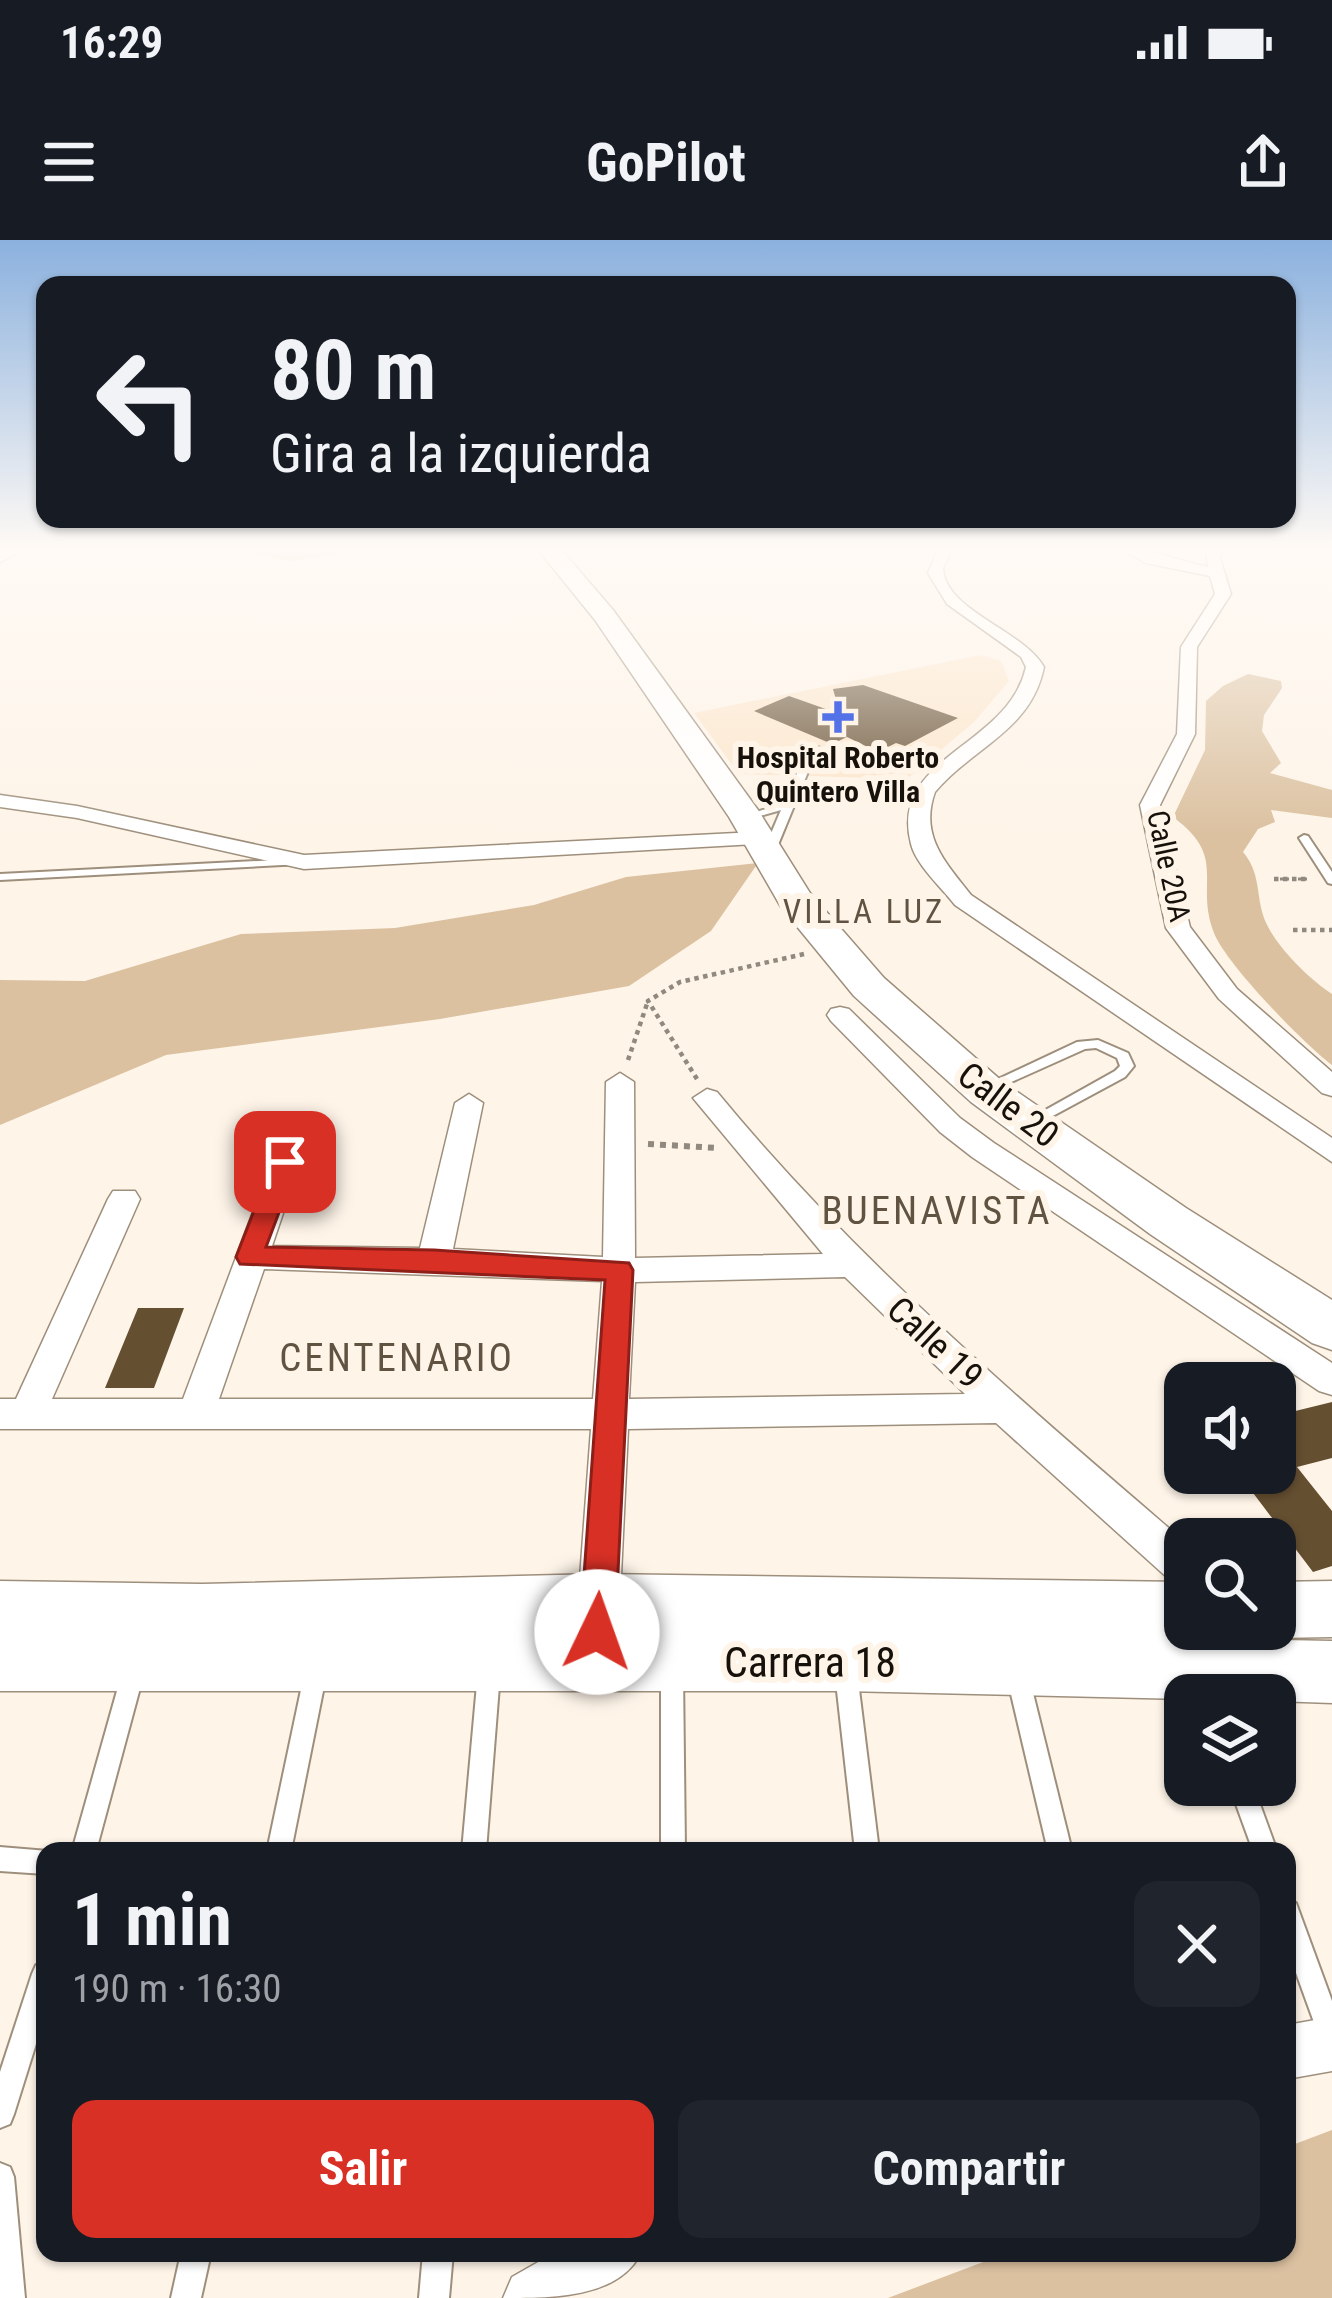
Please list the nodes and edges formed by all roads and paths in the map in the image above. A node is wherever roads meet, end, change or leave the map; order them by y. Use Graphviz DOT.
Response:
graph roads {
  1 [pos="625,643"];
  2 [pos="1013,643"];
  3 [pos="1192,643"];
  4 [pos="806,764"];
  5 [pos="0,801"];
  6 [pos="765,829"];
  7 [pos="1304,838"];
  8 [pos="304,862"];
  9 [pos="0,878"];
  10 [pos="1274,879"];
  11 [pos="1332,880"];
  12 [pos="1293,930"];
  13 [pos="1332,930"];
  14 [pos="830,944"];
  15 [pos="648,1001"];
  16 [pos="841,1015"];
  17 [pos="620,1082"];
  18 [pos="1332,1087"];
  19 [pos="984,1089"];
  20 [pos="706,1097"];
  21 [pos="469,1103"];
  22 [pos="1030,1123"];
  23 [pos="617,1143"];
  24 [pos="746,1150"];
  25 [pos="1332,1152"];
  26 [pos="285,1162"];
  27 [pos="124,1199"];
  28 [pos="249,1257"];
  29 [pos="434,1260"];
  30 [pos="851,1265"];
  31 [pos="619,1270"];
  32 [pos="1332,1328"];
  33 [pos="1332,1381"];
  34 [pos="1006,1408"];
  35 [pos="197,1411"];
  36 [pos="14,1414"];
  37 [pos="608,1414"];
  38 [pos="1164,1549"];
  39 [pos="0,1609"];
  40 [pos="1296,1610"];
  41 [pos="1332,1610"];
  42 [pos="597,1632"];
  43 [pos="1198,1658"];
  44 [pos="844,1660"];
  45 [pos="0,1661"];
  46 [pos="672,1661"];
  47 [pos="490,1663"];
  48 [pos="136,1664"];
  49 [pos="317,1664"];
  50 [pos="1015,1664"];
  51 [pos="1332,1672"];
  52 [pos="1249,1806"];
  53 [pos="87,1842"];
  54 [pos="281,1842"];
  55 [pos="475,1842"];
  56 [pos="673,1842"];
  57 [pos="866,1842"];
  58 [pos="1058,1842"];
  59 [pos="1262,1842"];
  60 [pos="0,1859"];
  61 [pos="36,1861"];
  62 [pos="1296,1938"];
  63 [pos="36,2002"];
  64 [pos="1332,2041"];
  65 [pos="1296,2050"];
  66 [pos="0,2114"];
  67 [pos="0,2177"];
  68 [pos="194,2262"];
  69 [pos="437,2262"];
  70 [pos="596,2262"];
  71 [pos="10,2298"];
  72 [pos="186,2298"];
  73 [pos="434,2298"];
  74 [pos="533,2298"];
  1 -- 6 [label="main road, Calle 20"];
  2 -- 25 [label="street"];
  3 -- 18 [label="street, Calle 20A"];
  4 -- 6 [label="lane"];
  5 -- 8 [label="street"];
  6 -- 8 [label="street"];
  6 -- 14 [label="main road, Calle 20"];
  7 -- 11 [label="lane"];
  8 -- 9 [label="lane"];
  10 -- 11 [label="path"];
  12 -- 13 [label="path"];
  14 -- 15 [label="path"];
  14 -- 19 [label="main road, Calle 20"];
  15 -- 17 [label="path"];
  15 -- 20 [label="path"];
  16 -- 33 [label="street"];
  17 -- 23 [label="street"];
  19 -- 22 [label="main road, Calle 20"];
  19 -- 22 [label="lane"];
  20 -- 24 [label="street, Calle 19"];
  21 -- 29 [label="street"];
  22 -- 32 [label="main road, Calle 20"];
  23 -- 24 [label="path"];
  23 -- 31 [label="street"];
  24 -- 30 [label="street, Calle 19"];
  26 -- 28 [label="street"];
  27 -- 36 [label="street"];
  28 -- 29 [label="street"];
  28 -- 35 [label="street"];
  29 -- 31 [label="street"];
  30 -- 31 [label="street"];
  30 -- 34 [label="street, Calle 19"];
  31 -- 37 [label="street"];
  34 -- 37 [label="street"];
  34 -- 38 [label="street, Calle 19"];
  35 -- 36 [label="street"];
  35 -- 37 [label="street"];
  37 -- 42 [label="street"];
  39 -- 42 [label="main road, Carrera 18"];
  40 -- 41 [label="main road"];
  42 -- 43 [label="main road, Carrera 18"];
  42 -- 46 [label="main road, Carrera 18"];
  42 -- 47 [label="main road, Carrera 18"];
  43 -- 50 [label="main road, Carrera 18"];
  43 -- 51 [label="main road, Carrera 18"];
  44 -- 46 [label="main road, Carrera 18"];
  44 -- 50 [label="main road, Carrera 18"];
  44 -- 57 [label="lane"];
  45 -- 48 [label="main road, Carrera 18"];
  46 -- 56 [label="lane"];
  47 -- 49 [label="main road, Carrera 18"];
  47 -- 55 [label="lane"];
  48 -- 49 [label="main road, Carrera 18"];
  48 -- 53 [label="lane"];
  49 -- 54 [label="lane"];
  50 -- 58 [label="lane"];
  52 -- 59 [label="lane"];
  60 -- 61 [label="lane"];
  62 -- 64 [label="lane"];
  63 -- 66 [label="lane"];
  64 -- 65 [label="street"];
  67 -- 71 [label="lane"];
  68 -- 72 [label="lane"];
  69 -- 73 [label="lane"];
  70 -- 74 [label="street"];
}
